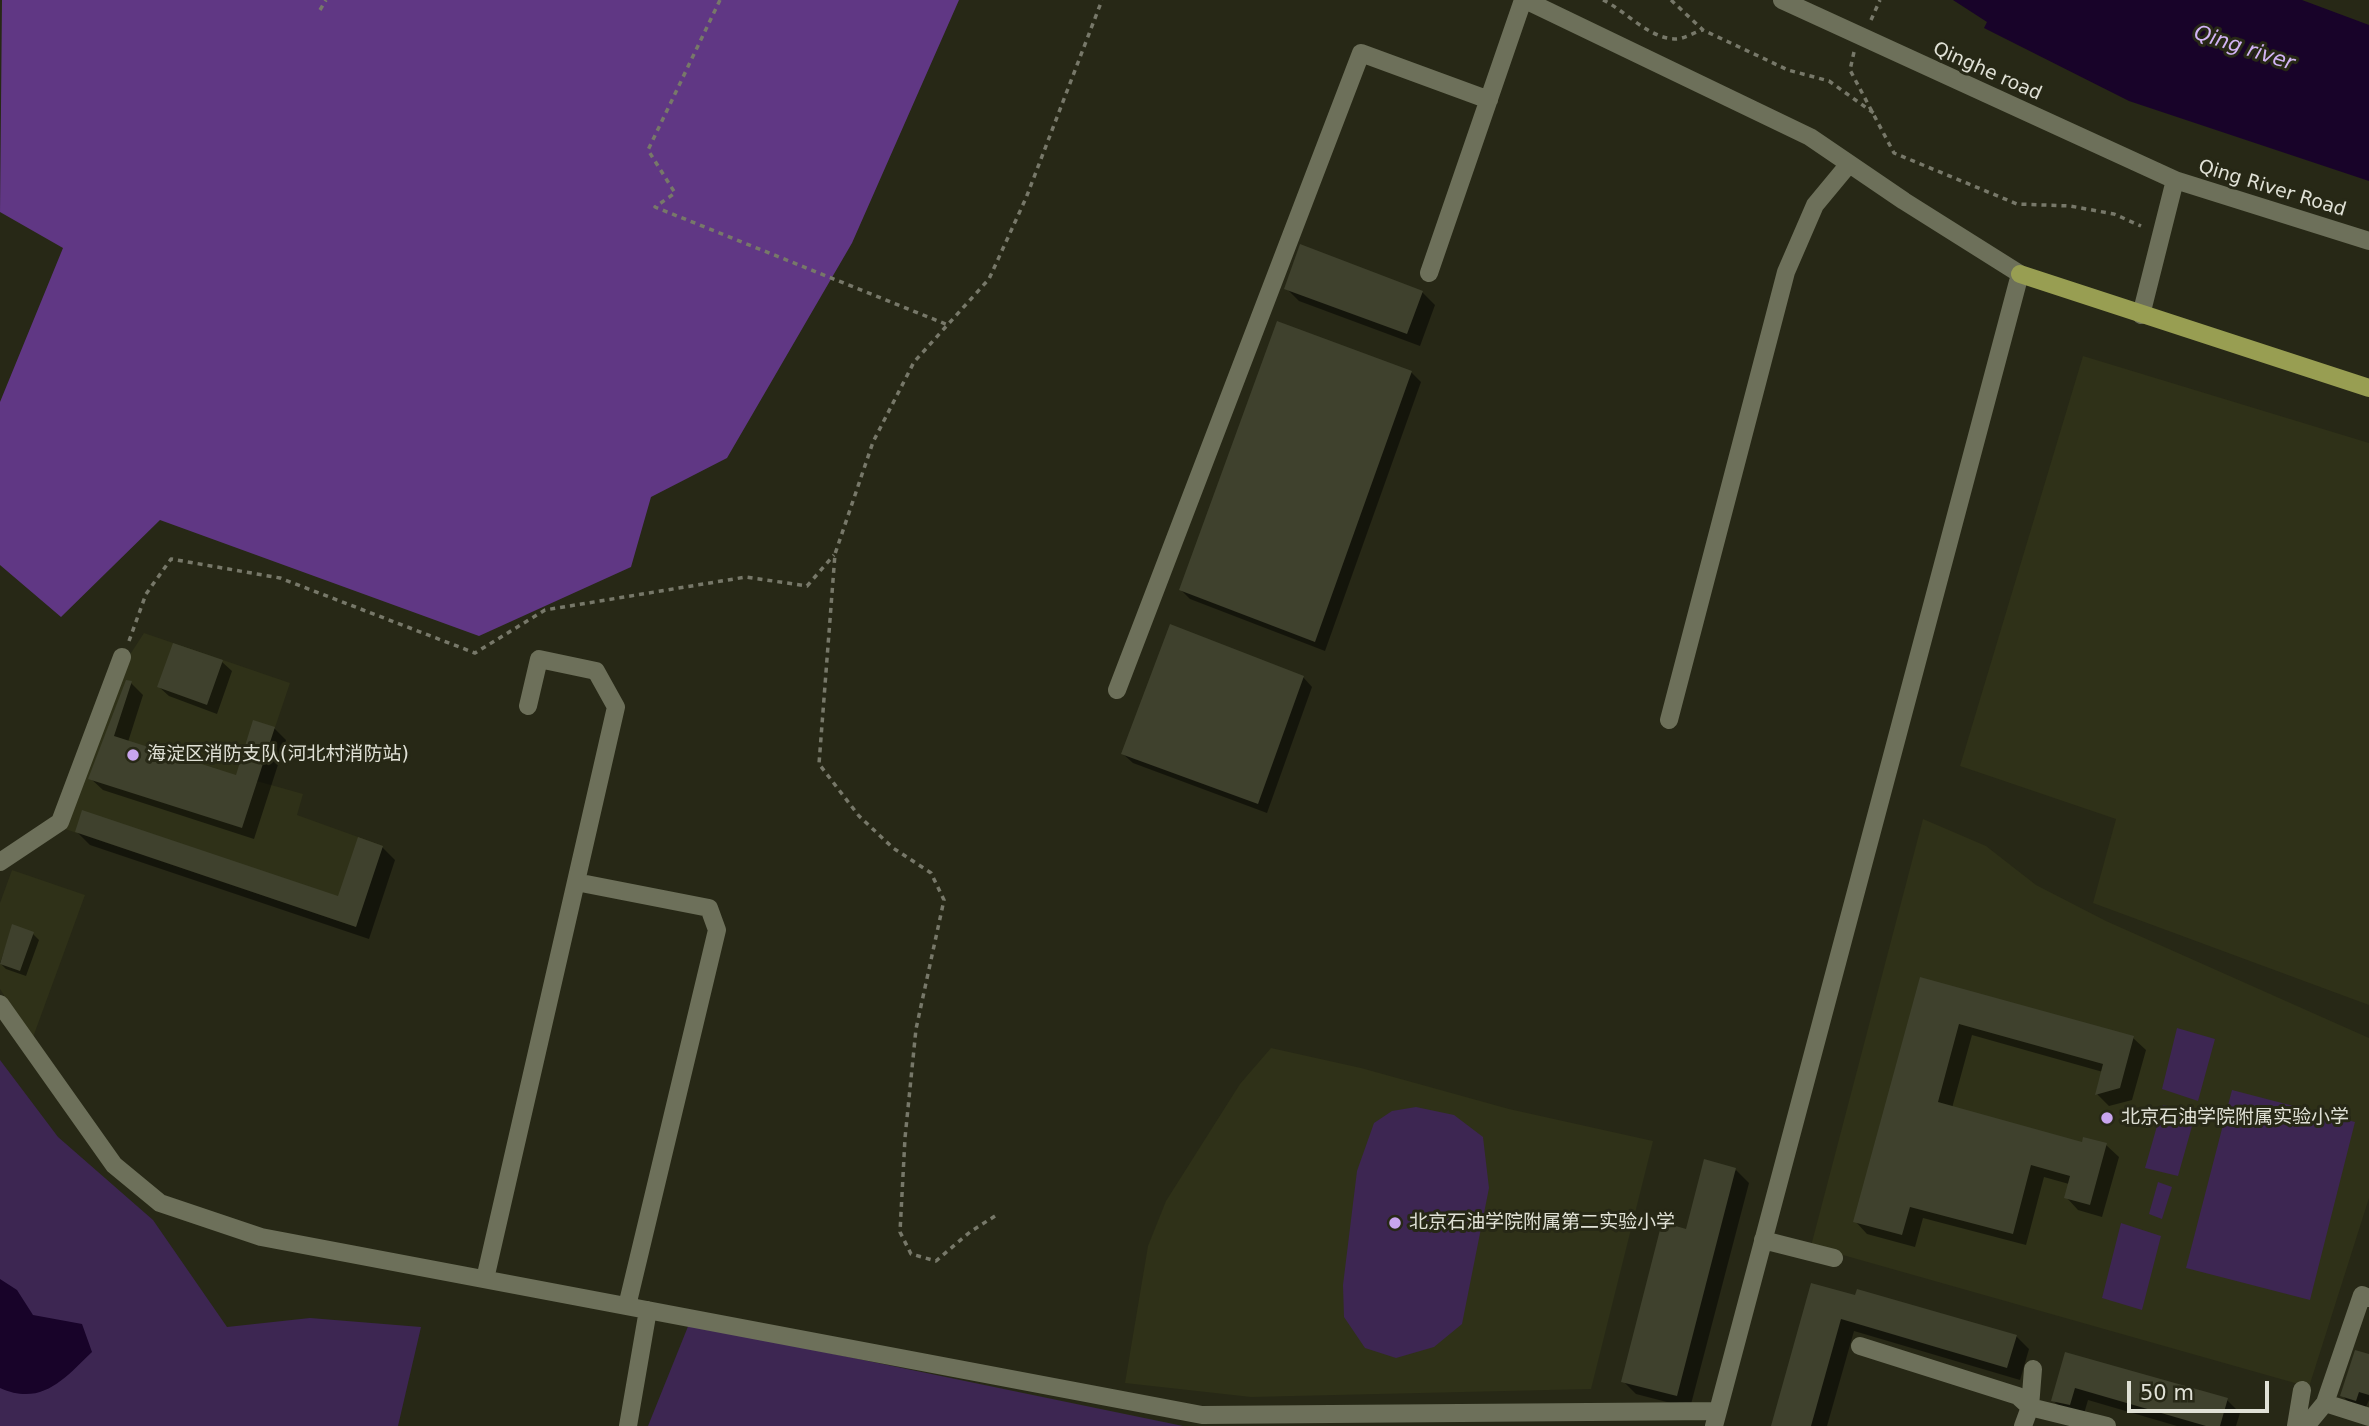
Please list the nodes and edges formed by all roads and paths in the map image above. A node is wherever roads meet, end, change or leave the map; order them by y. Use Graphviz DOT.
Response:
graph roads {
  1 [pos="326,0"];
  2 [pos="720,0"];
  3 [pos="1102,0"];
  4 [pos="1524,0"];
  5 [pos="1603,0"];
  6 [pos="1671,0"];
  7 [pos="1782,0"];
  8 [pos="1880,0"];
  9 [pos="320,10"];
  10 [pos="1703,30"];
  11 [pos="1864,33"];
  12 [pos="1489,100"];
  13 [pos="1877,116"];
  14 [pos="1849,164"];
  15 [pos="2175,180"];
  16 [pos="2141,226"];
  17 [pos="2369,241"];
  18 [pos="1429,273"];
  19 [pos="2020,274"];
  20 [pos="2141,315"];
  21 [pos="948,325"];
  22 [pos="2369,388"];
  23 [pos="835,554"];
  24 [pos="122,657"];
  25 [pos="1117,691"];
  26 [pos="528,706"];
  27 [pos="1669,720"];
  28 [pos="0,862"];
  29 [pos="576,881"];
  30 [pos="0,1004"];
  31 [pos="995,1216"];
  32 [pos="1763,1240"];
  33 [pos="1834,1258"];
  34 [pos="485,1279"];
  35 [pos="2369,1298"];
  36 [pos="627,1306"];
  37 [pos="648,1310"];
  38 [pos="1860,1346"];
  39 [pos="2033,1368"];
  40 [pos="2302,1390"];
  41 [pos="2325,1403"];
  42 [pos="2030,1407"];
  43 [pos="1716,1418"];
  44 [pos="2369,1418"];
  45 [pos="628,1426"];
  46 [pos="2023,1426"];
  47 [pos="2106,1426"];
  48 [pos="2296,1426"];
  49 [pos="2306,1426"];
  1 -- 9 [label="path"];
  2 -- 21 [label="path"];
  3 -- 21 [label="path"];
  4 -- 12 [label="street"];
  4 -- 14 [label="street"];
  5 -- 10 [label="path"];
  6 -- 10 [label="path"];
  7 -- 11 [label="street, Qinghe road"];
  8 -- 11 [label="path"];
  10 -- 13 [label="path"];
  11 -- 13 [label="path"];
  11 -- 15 [label="street, Qinghe road"];
  12 -- 18 [label="street"];
  12 -- 25 [label="street"];
  13 -- 16 [label="path"];
  14 -- 19 [label="street"];
  14 -- 27 [label="street"];
  15 -- 17 [label="street, Qing River Road"];
  15 -- 20 [label="street, Qing River Road"];
  19 -- 20 [label="main road"];
  19 -- 32 [label="street"];
  20 -- 22 [label="main road"];
  21 -- 23 [label="path"];
  23 -- 24 [label="path"];
  23 -- 31 [label="path"];
  24 -- 28 [label="street"];
  26 -- 29 [label="street"];
  29 -- 34 [label="street"];
  29 -- 36 [label="street"];
  30 -- 34 [label="street"];
  32 -- 33 [label="street"];
  32 -- 43 [label="street"];
  34 -- 36 [label="street"];
  35 -- 41 [label="street"];
  36 -- 37 [label="street"];
  37 -- 43 [label="street"];
  37 -- 45 [label="street"];
  38 -- 42 [label="street"];
  39 -- 42 [label="street"];
  40 -- 48 [label="street"];
  41 -- 44 [label="street"];
  41 -- 49 [label="street"];
  42 -- 46 [label="street"];
  42 -- 47 [label="street"];
}
